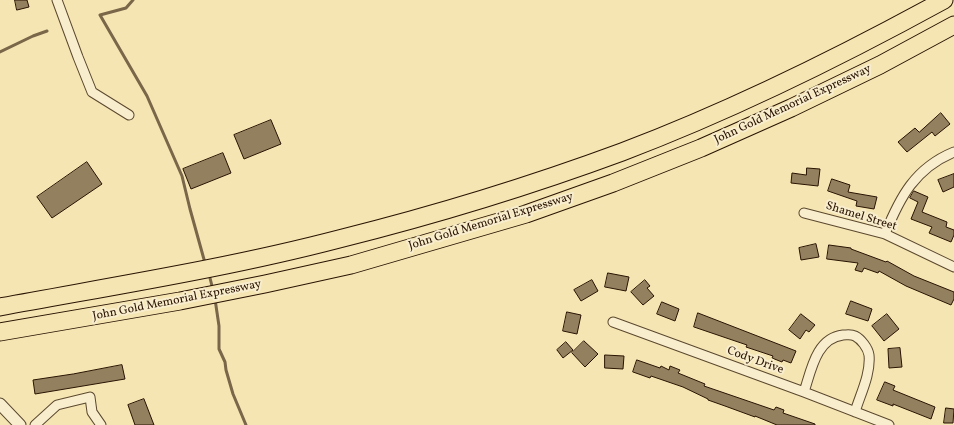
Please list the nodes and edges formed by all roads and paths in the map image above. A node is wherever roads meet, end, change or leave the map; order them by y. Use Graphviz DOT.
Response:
graph roads {
  1 [pos="57,0"];
  2 [pos="944,0"];
  3 [pos="954,25"];
  4 [pos="129,115"];
  5 [pos="954,152"];
  6 [pos="804,213"];
  7 [pos="885,234"];
  8 [pos="954,267"];
  9 [pos="0,307"];
  10 [pos="613,322"];
  11 [pos="8,331"];
  12 [pos="804,392"];
  13 [pos="0,404"];
  14 [pos="855,412"];
  15 [pos="20,425"];
  16 [pos="35,425"];
  17 [pos="101,425"];
  18 [pos="889,425"];
  1 -- 4 [label="street"];
  2 -- 9 [label="highway, John Gold Memorial Expressway"];
  3 -- 11 [label="highway, John Gold Memorial Expressway"];
  5 -- 7 [label="street"];
  6 -- 7 [label="street, Shamel Street"];
  7 -- 8 [label="street, Shamel Street"];
  10 -- 12 [label="street, Cody Drive"];
  12 -- 14 [label="street, Cody Drive"];
  12 -- 14 [label="street"];
  13 -- 15 [label="street"];
  14 -- 18 [label="street, Cody Drive"];
  16 -- 17 [label="street"];
}
